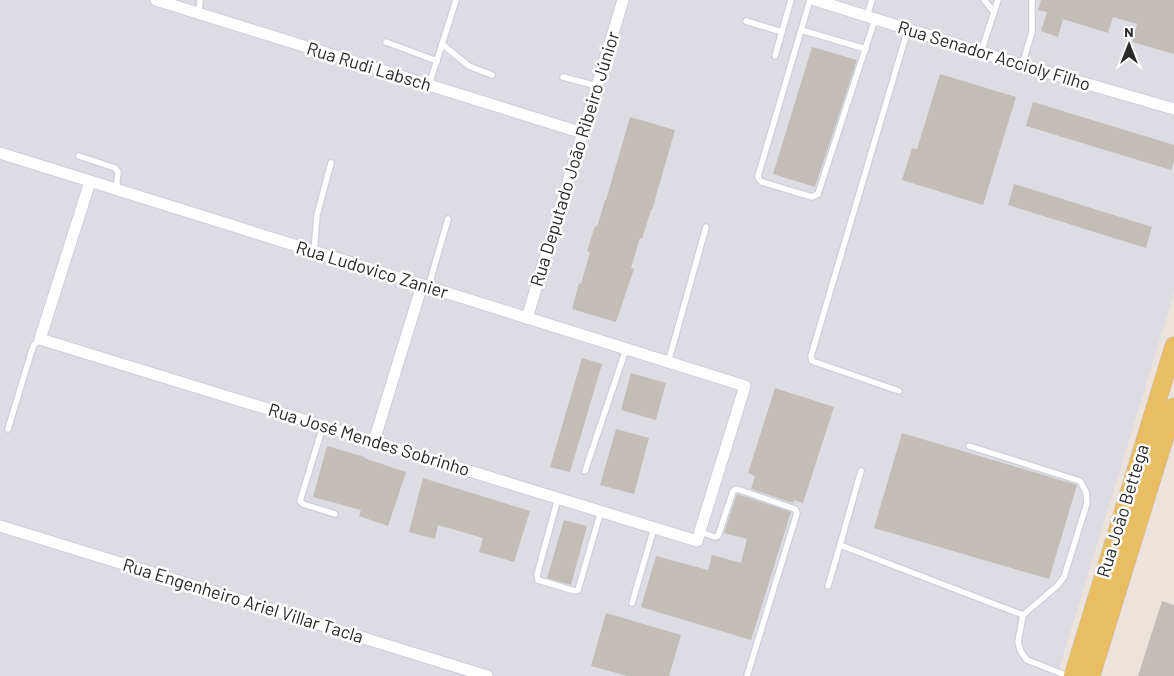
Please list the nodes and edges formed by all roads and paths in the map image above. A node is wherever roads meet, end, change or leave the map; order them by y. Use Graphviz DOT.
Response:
graph roads {
  1 [pos="156,0"];
  2 [pos="200,0"];
  3 [pos="456,0"];
  4 [pos="623,0"];
  5 [pos="791,0"];
  6 [pos="810,0"];
  7 [pos="815,0"];
  8 [pos="872,0"];
  9 [pos="984,0"];
  10 [pos="998,0"];
  11 [pos="1032,0"];
  12 [pos="994,12"];
  13 [pos="199,13"];
  14 [pos="871,18"];
  15 [pos="746,21"];
  16 [pos="908,29"];
  17 [pos="802,30"];
  18 [pos="782,32"];
  19 [pos="386,42"];
  20 [pos="442,44"];
  21 [pos="866,49"];
  22 [pos="981,52"];
  23 [pos="775,56"];
  24 [pos="437,61"];
  25 [pos="1022,65"];
  26 [pos="492,75"];
  27 [pos="563,76"];
  28 [pos="429,85"];
  29 [pos="597,86"];
  30 [pos="1174,110"];
  31 [pos="583,133"];
  32 [pos="0,154"];
  33 [pos="78,156"];
  34 [pos="332,163"];
  35 [pos="90,182"];
  36 [pos="116,190"];
  37 [pos="448,219"];
  38 [pos="706,227"];
  39 [pos="314,252"];
  40 [pos="425,286"];
  41 [pos="527,318"];
  42 [pos="40,339"];
  43 [pos="1174,346"];
  44 [pos="626,349"];
  45 [pos="668,362"];
  46 [pos="899,391"];
  47 [pos="1174,407"];
  48 [pos="323,426"];
  49 [pos="8,429"];
  50 [pos="374,442"];
  51 [pos="969,446"];
  52 [pos="1139,460"];
  53 [pos="1156,465"];
  54 [pos="585,471"];
  55 [pos="861,471"];
  56 [pos="1132,481"];
  57 [pos="1150,486"];
  58 [pos="558,498"];
  59 [pos="601,511"];
  60 [pos="336,514"];
  61 [pos="0,526"];
  62 [pos="654,527"];
  63 [pos="699,536"];
  64 [pos="840,545"];
  65 [pos="828,586"];
  66 [pos="632,603"];
  67 [pos="1023,615"];
  68 [pos="487,676"];
  69 [pos="747,676"];
  70 [pos="1068,676"];
  71 [pos="1073,676"];
  72 [pos="1091,676"];
  1 -- 13 [label="street, Rua Rudi Labsch"];
  2 -- 13 [label="lane"];
  3 -- 20 [label="lane"];
  4 -- 29 [label="street, Rua Deputado João Ribeiro Júnior"];
  5 -- 18 [label="lane"];
  6 -- 17 [label="lane"];
  7 -- 14 [label="street, Rua Senador Accioly Filho"];
  8 -- 14 [label="lane"];
  9 -- 12 [label="lane"];
  10 -- 12 [label="lane"];
  11 -- 25 [label="lane"];
  12 -- 22 [label="lane"];
  13 -- 28 [label="street, Rua Rudi Labsch"];
  14 -- 16 [label="street, Rua Senador Accioly Filho"];
  14 -- 21 [label="lane"];
  15 -- 18 [label="lane"];
  16 -- 22 [label="street, Rua Senador Accioly Filho"];
  16 -- 46 [label="lane"];
  17 -- 21 [label="lane"];
  17 -- 21 [label="lane"];
  18 -- 23 [label="lane"];
  19 -- 24 [label="lane"];
  20 -- 24 [label="lane"];
  20 -- 26 [label="lane"];
  22 -- 25 [label="street, Rua Senador Accioly Filho"];
  24 -- 28 [label="lane"];
  25 -- 30 [label="street, Rua Senador Accioly Filho"];
  27 -- 29 [label="lane"];
  28 -- 31 [label="street, Rua Rudi Labsch"];
  29 -- 31 [label="street, Rua Deputado João Ribeiro Júnior"];
  31 -- 41 [label="street, Rua Deputado João Ribeiro Júnior"];
  32 -- 35 [label="street, Rua Ludovico Zanier"];
  33 -- 36 [label="lane"];
  34 -- 39 [label="lane"];
  35 -- 36 [label="street, Rua Ludovico Zanier"];
  35 -- 42 [label="street"];
  36 -- 39 [label="street, Rua Ludovico Zanier"];
  37 -- 40 [label="lane"];
  38 -- 45 [label="lane"];
  39 -- 40 [label="street, Rua Ludovico Zanier"];
  40 -- 41 [label="street, Rua Ludovico Zanier"];
  40 -- 50 [label="street"];
  41 -- 44 [label="street, Rua Ludovico Zanier"];
  42 -- 48 [label="street, Rua José Mendes Sobrinho"];
  42 -- 49 [label="lane"];
  43 -- 52 [label="main road, Rua João Bettega"];
  44 -- 45 [label="street, Rua Ludovico Zanier"];
  44 -- 54 [label="lane"];
  45 -- 63 [label="street, Rua Ludovico Zanier"];
  47 -- 53 [label="main road, Rua João Bettega"];
  48 -- 50 [label="street, Rua José Mendes Sobrinho"];
  48 -- 60 [label="lane"];
  50 -- 58 [label="street, Rua José Mendes Sobrinho"];
  51 -- 67 [label="lane"];
  52 -- 53 [label="main road"];
  52 -- 56 [label="main road, Rua João Bettega"];
  53 -- 57 [label="main road, Rua João Bettega"];
  55 -- 64 [label="lane"];
  56 -- 57 [label="main road"];
  56 -- 71 [label="main road, Rua João Bettega"];
  57 -- 72 [label="main road, Rua João Bettega"];
  58 -- 59 [label="street, Rua José Mendes Sobrinho"];
  58 -- 59 [label="lane"];
  59 -- 62 [label="street, Rua José Mendes Sobrinho"];
  61 -- 68 [label="street, Rua Engenheiro Ariel Villar Tacla"];
  62 -- 63 [label="street, Rua José Mendes Sobrinho"];
  62 -- 66 [label="lane"];
  63 -- 69 [label="lane"];
  64 -- 65 [label="lane"];
  64 -- 67 [label="lane"];
  67 -- 70 [label="lane"];
}
